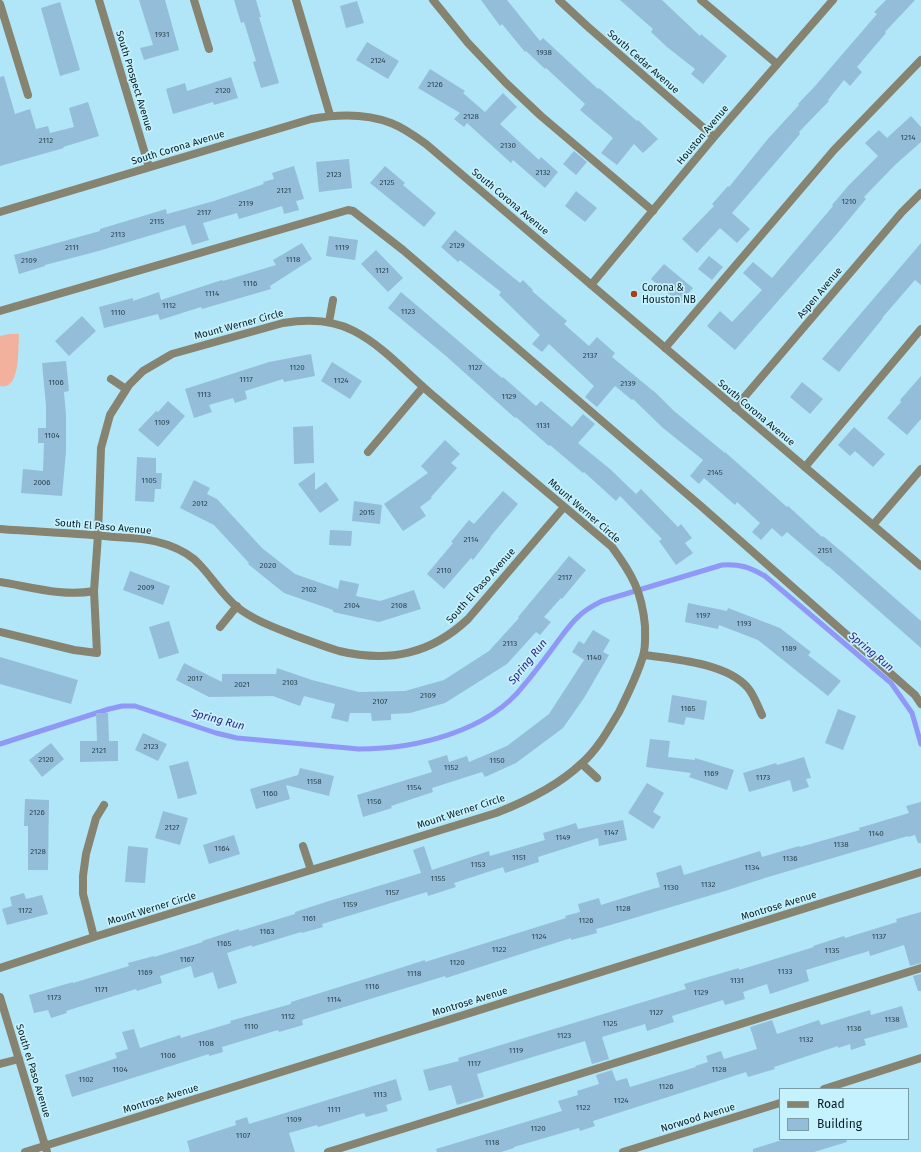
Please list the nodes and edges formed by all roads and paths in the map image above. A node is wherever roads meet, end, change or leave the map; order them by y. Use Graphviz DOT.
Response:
graph roads {
  1 [pos="99,0"];
  2 [pos="194,0"];
  3 [pos="296,0"];
  4 [pos="433,0"];
  5 [pos="559,0"];
  6 [pos="701,0"];
  7 [pos="832,0"];
  8 [pos="0,4"];
  9 [pos="208,49"];
  10 [pos="921,60"];
  11 [pos="777,64"];
  12 [pos="28,95"];
  13 [pos="330,116"];
  14 [pos="714,138"];
  15 [pos="149,167"];
  16 [pos="921,193"];
  17 [pos="653,211"];
  18 [pos="0,212"];
  19 [pos="591,285"];
  20 [pos="333,300"];
  21 [pos="0,311"];
  22 [pos="329,322"];
  23 [pos="921,329"];
  24 [pos="665,348"];
  25 [pos="111,379"];
  26 [pos="423,387"];
  27 [pos="126,389"];
  28 [pos="735,408"];
  29 [pos="368,452"];
  30 [pos="805,468"];
  31 [pos="921,469"];
  32 [pos="564,507"];
  33 [pos="873,525"];
  34 [pos="0,529"];
  35 [pos="98,535"];
  36 [pos="921,566"];
  37 [pos="0,582"];
  38 [pos="94,591"];
  39 [pos="237,606"];
  40 [pos="220,627"];
  41 [pos="0,632"];
  42 [pos="644,655"];
  43 [pos="921,704"];
  44 [pos="762,716"];
  45 [pos="582,764"];
  46 [pos="597,778"];
  47 [pos="104,805"];
  48 [pos="303,846"];
  49 [pos="311,870"];
  50 [pos="921,872"];
  51 [pos="94,937"];
  52 [pos="0,968"];
  53 [pos="921,968"];
  54 [pos="0,997"];
  55 [pos="19,1058"];
  56 [pos="921,1058"];
  57 [pos="0,1064"];
  58 [pos="827,1088"];
  59 [pos="779,1103"];
  60 [pos="46,1149"];
  61 [pos="25,1152"];
  62 [pos="328,1152"];
  63 [pos="623,1152"];
  1 -- 15 [label="street, South Prospect Avenue"];
  2 -- 9 [label="street"];
  3 -- 13 [label="street"];
  4 -- 17 [label="street"];
  5 -- 14 [label="street, South Cedar Avenue"];
  6 -- 11 [label="street"];
  7 -- 11 [label="street, Houston Avenue"];
  8 -- 12 [label="street"];
  10 -- 24 [label="street"];
  11 -- 14 [label="street, Houston Avenue"];
  13 -- 15 [label="street, South Corona Avenue"];
  13 -- 19 [label="street, South Corona Avenue"];
  14 -- 17 [label="street, Houston Avenue"];
  15 -- 18 [label="street, South Corona Avenue"];
  16 -- 28 [label="street, Aspen Avenue"];
  17 -- 19 [label="street, Houston Avenue"];
  19 -- 24 [label="street, South Corona Avenue"];
  20 -- 22 [label="street"];
  21 -- 43 [label="street"];
  22 -- 26 [label="street, Mount Werner Circle"];
  22 -- 27 [label="street, Mount Werner Circle"];
  23 -- 30 [label="street"];
  24 -- 28 [label="street, South Corona Avenue"];
  25 -- 27 [label="street"];
  26 -- 29 [label="street"];
  26 -- 32 [label="street, Mount Werner Circle"];
  27 -- 35 [label="street, Mount Werner Circle"];
  28 -- 30 [label="street, South Corona Avenue"];
  30 -- 33 [label="street, South Corona Avenue"];
  31 -- 33 [label="street"];
  32 -- 39 [label="street, South El Paso Avenue"];
  32 -- 42 [label="street, Mount Werner Circle"];
  33 -- 36 [label="street, South Corona Avenue"];
  34 -- 35 [label="street, South El Paso Avenue"];
  35 -- 38 [label="street, Mount Werner Circle"];
  35 -- 39 [label="street, South El Paso Avenue"];
  37 -- 38 [label="street"];
  38 -- 41 [label="street, Mount Werner Circle"];
  39 -- 40 [label="street"];
  42 -- 44 [label="street"];
  42 -- 45 [label="street, Mount Werner Circle"];
  45 -- 46 [label="street"];
  45 -- 49 [label="street, Mount Werner Circle"];
  47 -- 51 [label="street"];
  48 -- 49 [label="street"];
  49 -- 51 [label="street, Mount Werner Circle"];
  50 -- 60 [label="street, Montrose Avenue"];
  51 -- 52 [label="street, Mount Werner Circle"];
  53 -- 62 [label="street"];
  54 -- 55 [label="street, South el Paso Avenue"];
  55 -- 57 [label="street"];
  55 -- 60 [label="street, South el Paso Avenue"];
  56 -- 58 [label="street"];
  59 -- 63 [label="street, Norwood Avenue"];
  60 -- 61 [label="street, Montrose Avenue"];
}
